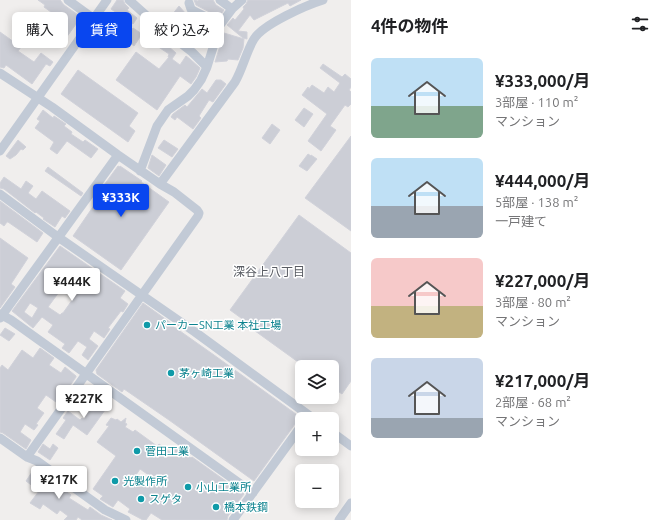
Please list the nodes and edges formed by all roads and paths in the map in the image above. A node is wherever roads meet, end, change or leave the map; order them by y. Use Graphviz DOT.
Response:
graph roads {
  1 [pos="68,0"];
  2 [pos="107,0"];
  3 [pos="129,0"];
  4 [pos="220,0"];
  5 [pos="242,0"];
  6 [pos="324,0"];
  7 [pos="189,3"];
  8 [pos="300,5"];
  9 [pos="232,9"];
  10 [pos="84,12"];
  11 [pos="99,12"];
  12 [pos="196,12"];
  13 [pos="224,19"];
  14 [pos="76,44"];
  15 [pos="213,48"];
  16 [pos="207,66"];
  17 [pos="0,73"];
  18 [pos="38,98"];
  19 [pos="0,151"];
  20 [pos="118,155"];
  21 [pos="140,171"];
  22 [pos="160,184"];
  23 [pos="0,194"];
  24 [pos="58,237"];
  25 [pos="142,296"];
  26 [pos="1,316"];
  27 [pos="86,373"];
  28 [pos="302,412"];
  29 [pos="295,435"];
  30 [pos="339,437"];
  31 [pos="0,438"];
  32 [pos="351,446"];
  33 [pos="26,457"];
  34 [pos="253,493"];
  35 [pos="351,503"];
  36 [pos="126,520"];
  37 [pos="234,520"];
  38 [pos="339,520"];
  1 -- 10 [label="street"];
  2 -- 11 [label="street"];
  3 -- 16 [label="street"];
  4 -- 9 [label="street"];
  5 -- 9 [label="street"];
  6 -- 8 [label="street"];
  7 -- 12 [label="street"];
  8 -- 22 [label="street"];
  9 -- 13 [label="street"];
  14 -- 18 [label="street"];
  15 -- 16 [label="street"];
  16 -- 21 [label="street"];
  17 -- 18 [label="street"];
  18 -- 19 [label="street"];
  18 -- 20 [label="street"];
  20 -- 21 [label="street"];
  20 -- 24 [label="street"];
  21 -- 22 [label="street"];
  22 -- 25 [label="street"];
  23 -- 24 [label="street"];
  24 -- 25 [label="street"];
  24 -- 26 [label="street"];
  25 -- 27 [label="street"];
  25 -- 28 [label="street"];
  26 -- 27 [label="street"];
  27 -- 33 [label="street"];
  27 -- 34 [label="street"];
  29 -- 34 [label="street"];
  30 -- 32 [label="street"];
  31 -- 33 [label="street"];
  33 -- 36 [label="street"];
  34 -- 37 [label="street"];
  35 -- 38 [label="street"];
}
